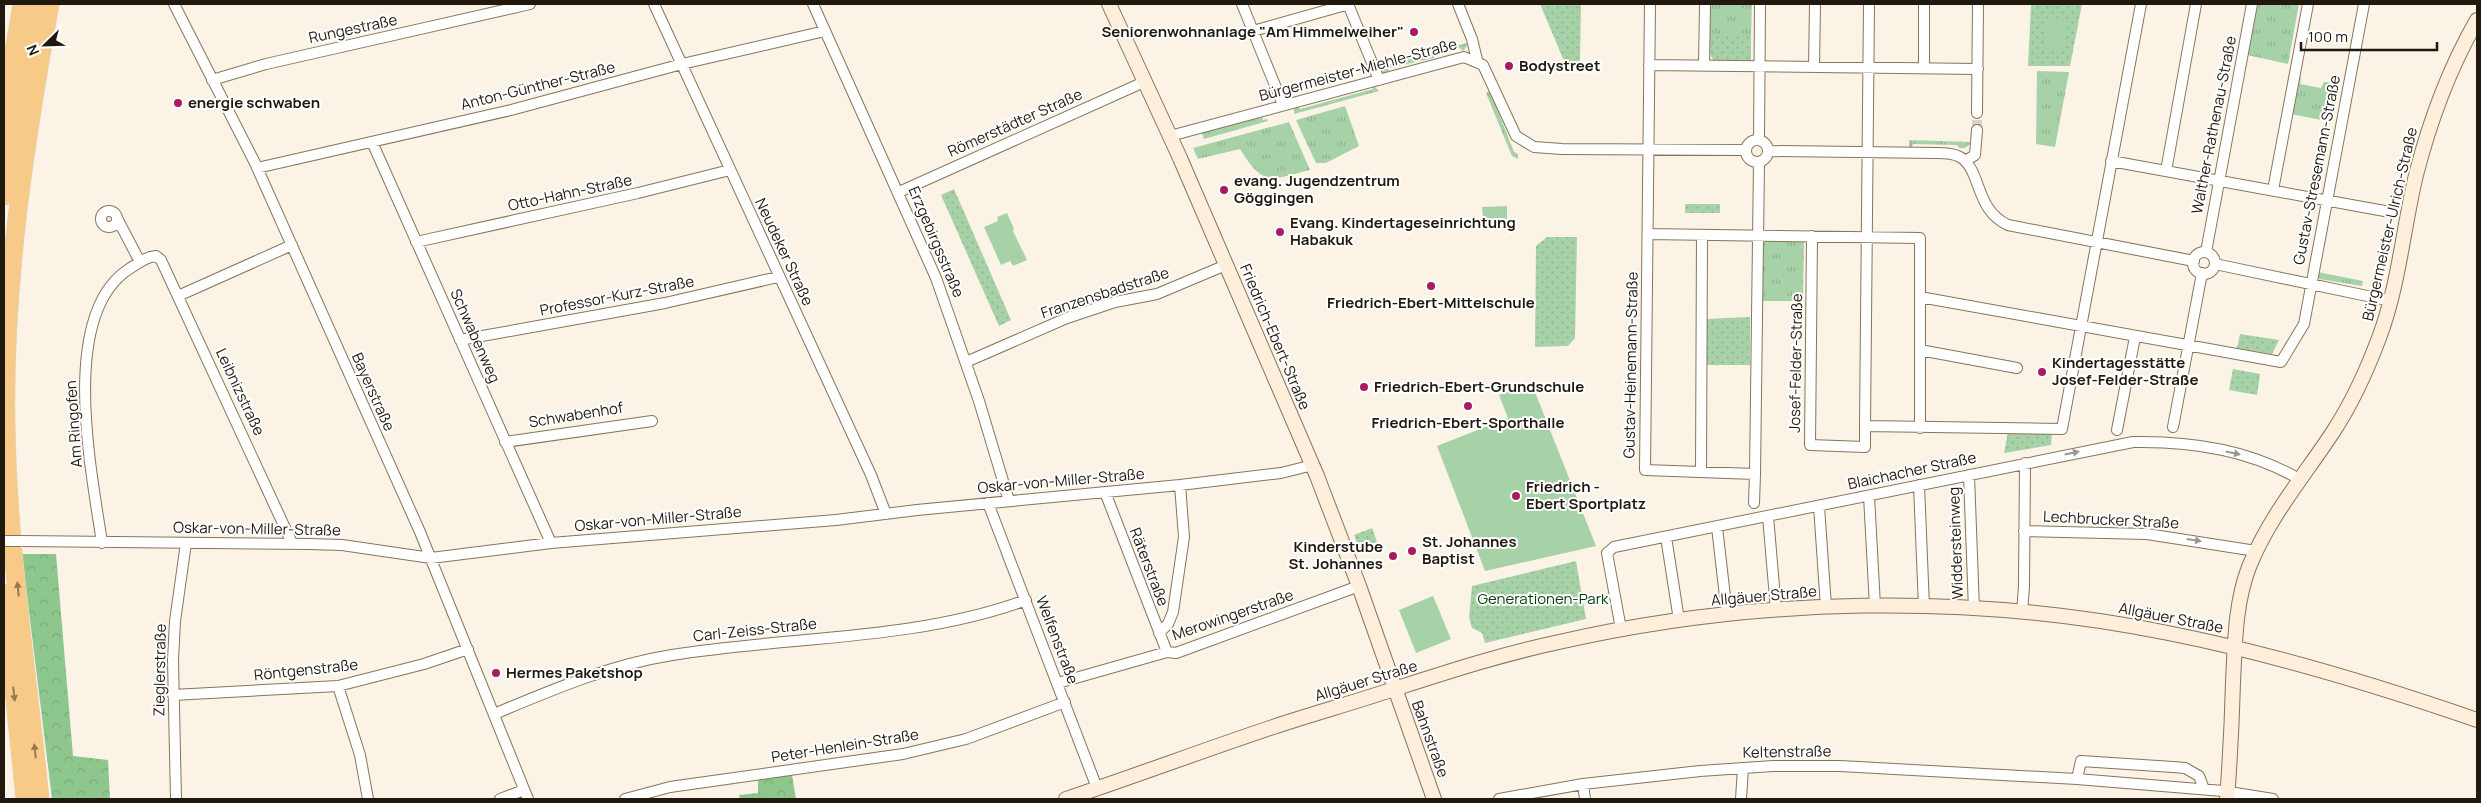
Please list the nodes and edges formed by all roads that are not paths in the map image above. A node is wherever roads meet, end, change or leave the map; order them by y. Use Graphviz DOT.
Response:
graph roads {
  1 [pos="22,4"];
  2 [pos="36,4"];
  3 [pos="50,4"];
  4 [pos="61,4"];
  5 [pos="177,4"];
  6 [pos="530,4"];
  7 [pos="654,4"];
  8 [pos="812,4"];
  9 [pos="1109,4"];
  10 [pos="1242,4"];
  11 [pos="1349,4"];
  12 [pos="1458,4"];
  13 [pos="1650,4"];
  14 [pos="1705,4"];
  15 [pos="1760,4"];
  16 [pos="1814,4"];
  17 [pos="1869,4"];
  18 [pos="1924,4"];
  19 [pos="1978,4"];
  20 [pos="2141,4"];
  21 [pos="2196,4"];
  22 [pos="2252,4"];
  23 [pos="2308,4"];
  24 [pos="2364,4"];
  25 [pos="2477,20"];
  26 [pos="825,31"];
  27 [pos="1253,31"];
  28 [pos="1476,60"];
  29 [pos="682,64"];
  30 [pos="1649,65"];
  31 [pos="1704,66"];
  32 [pos="1759,66"];
  33 [pos="1814,67"];
  34 [pos="1869,68"];
  35 [pos="1924,68"];
  36 [pos="1978,69"];
  37 [pos="212,80"];
  38 [pos="1379,80"];
  39 [pos="1144,82"];
  40 [pos="1284,105"];
  41 [pos="1977,112"];
  42 [pos="4,114"];
  43 [pos="1977,130"];
  44 [pos="1170,136"];
  45 [pos="1759,140"];
  46 [pos="372,142"];
  47 [pos="1648,150"];
  48 [pos="1746,150"];
  49 [pos="1769,151"];
  50 [pos="1868,152"];
  51 [pos="2111,160"];
  52 [pos="1965,161"];
  53 [pos="1759,162"];
  54 [pos="257,168"];
  55 [pos="730,170"];
  56 [pos="2166,171"];
  57 [pos="2219,181"];
  58 [pos="2273,190"];
  59 [pos="899,192"];
  60 [pos="4,196"];
  61 [pos="2326,200"];
  62 [pos="2390,212"];
  63 [pos="117,218"];
  64 [pos="109,227"];
  65 [pos="1648,234"];
  66 [pos="124,235"];
  67 [pos="1702,235"];
  68 [pos="1758,235"];
  69 [pos="1812,236"];
  70 [pos="1867,237"];
  71 [pos="416,242"];
  72 [pos="2096,243"];
  73 [pos="292,246"];
  74 [pos="12,248"];
  75 [pos="2206,252"];
  76 [pos="156,256"];
  77 [pos="2194,261"];
  78 [pos="140,262"];
  79 [pos="2215,264"];
  80 [pos="1226,265"];
  81 [pos="2202,273"];
  82 [pos="778,277"];
  83 [pos="2311,283"];
  84 [pos="178,296"];
  85 [pos="1920,297"];
  86 [pos="2391,301"];
  87 [pos="2081,327"];
  88 [pos="2135,337"];
  89 [pos="460,340"];
  90 [pos="2188,346"];
  91 [pos="1920,350"];
  92 [pos="966,362"];
  93 [pos="2017,368"];
  94 [pos="652,421"];
  95 [pos="1865,426"];
  96 [pos="2173,427"];
  97 [pos="1920,428"];
  98 [pos="2117,430"];
  99 [pos="506,442"];
  100 [pos="2025,463"];
  101 [pos="1313,465"];
  102 [pos="1701,472"];
  103 [pos="1755,474"];
  104 [pos="1969,475"];
  105 [pos="2299,479"];
  106 [pos="1180,485"];
  107 [pos="1919,485"];
  108 [pos="1105,492"];
  109 [pos="1869,496"];
  110 [pos="1009,501"];
  111 [pos="1754,502"];
  112 [pos="988,503"];
  113 [pos="1819,506"];
  114 [pos="886,514"];
  115 [pos="1768,516"];
  116 [pos="1717,527"];
  117 [pos="2024,531"];
  118 [pos="1666,537"];
  119 [pos="4,541"];
  120 [pos="551,542"];
  121 [pos="102,543"];
  122 [pos="186,543"];
  123 [pos="292,543"];
  124 [pos="2256,551"];
  125 [pos="431,558"];
  126 [pos="1359,586"];
  127 [pos="4,593"];
  128 [pos="1026,600"];
  129 [pos="1875,606"];
  130 [pos="1924,606"];
  131 [pos="1826,607"];
  132 [pos="1776,610"];
  133 [pos="1974,610"];
  134 [pos="2022,612"];
  135 [pos="1727,614"];
  136 [pos="1679,620"];
  137 [pos="1621,629"];
  138 [pos="1159,632"];
  139 [pos="2235,647"];
  140 [pos="468,649"];
  141 [pos="1167,652"];
  142 [pos="1058,683"];
  143 [pos="338,686"];
  144 [pos="1395,689"];
  145 [pos="173,695"];
  146 [pos="1065,702"];
  147 [pos="494,714"];
  148 [pos="2477,720"];
  149 [pos="1743,768"];
  150 [pos="2077,779"];
  151 [pos="1583,784"];
  152 [pos="1097,788"];
  153 [pos="2204,789"];
  154 [pos="526,795"];
  155 [pos="2227,795"];
  156 [pos="25,799"];
  157 [pos="40,799"];
  158 [pos="176,799"];
  159 [pos="368,799"];
  160 [pos="500,799"];
  161 [pos="625,799"];
  162 [pos="1066,799"];
  163 [pos="1434,799"];
  164 [pos="1500,799"];
  165 [pos="1585,799"];
  166 [pos="1741,799"];
  167 [pos="2272,799"];
  1 -- 42 [label="highway"];
  2 -- 60 [label="highway"];
  3 -- 74 [label="highway"];
  4 -- 74 [label="highway"];
  5 -- 37 [label="street, Bayerstraße"];
  6 -- 37 [label="street, Rungestraße"];
  7 -- 29 [label="street, Neudeker Straße"];
  8 -- 26 [label="street, Erzgebirgsstraße"];
  9 -- 39 [label="main road, Friedrich-Ebert-Straße"];
  10 -- 27 [label="street"];
  11 -- 27 [label="street"];
  11 -- 38 [label="street"];
  12 -- 28 [label="street"];
  13 -- 30 [label="street, Gustav-Heinemann-Straße"];
  14 -- 31 [label="street"];
  15 -- 32 [label="street"];
  16 -- 33 [label="street"];
  17 -- 34 [label="street, Josef-Felder-Straße"];
  18 -- 35 [label="street"];
  19 -- 36 [label="street"];
  20 -- 51 [label="street"];
  21 -- 56 [label="street"];
  22 -- 57 [label="street, Walther-Rathenau-Straße"];
  23 -- 58 [label="street"];
  24 -- 61 [label="street, Gustav-Stresemann-Straße"];
  25 -- 86 [label="main road, Bürgermeister-Ulrich-Straße"];
  26 -- 29 [label="street, Anton-Günther-Straße"];
  26 -- 59 [label="street, Erzgebirgsstraße"];
  27 -- 40 [label="street"];
  28 -- 38 [label="street, Bürgermeister-Miehle-Straße"];
  28 -- 47 [label="street, Bürgermeister-Miehle-Straße"];
  29 -- 46 [label="street, Anton-Günther-Straße"];
  29 -- 55 [label="street, Neudeker Straße"];
  30 -- 31 [label="street"];
  30 -- 47 [label="street, Gustav-Heinemann-Straße"];
  31 -- 32 [label="street"];
  32 -- 33 [label="street"];
  32 -- 45 [label="street"];
  33 -- 34 [label="street"];
  34 -- 35 [label="street"];
  34 -- 50 [label="street, Josef-Felder-Straße"];
  35 -- 36 [label="street"];
  36 -- 41 [label="street"];
  37 -- 54 [label="street, Bayerstraße"];
  38 -- 40 [label="street, Bürgermeister-Miehle-Straße"];
  39 -- 44 [label="main road, Friedrich-Ebert-Straße"];
  39 -- 59 [label="street, Römerstädter Straße"];
  40 -- 44 [label="street, Bürgermeister-Miehle-Straße"];
  43 -- 52 [label="street"];
  44 -- 80 [label="main road, Friedrich-Ebert-Straße"];
  45 -- 48 [label="street"];
  45 -- 49 [label="street"];
  46 -- 54 [label="street, Anton-Günther-Straße"];
  46 -- 71 [label="street, Schwabenweg"];
  47 -- 48 [label="street, Bürgermeister-Miehle-Straße"];
  47 -- 65 [label="street, Gustav-Heinemann-Straße"];
  48 -- 53 [label="street"];
  49 -- 50 [label="street"];
  49 -- 53 [label="street"];
  50 -- 52 [label="street"];
  50 -- 70 [label="street, Josef-Felder-Straße"];
  51 -- 56 [label="street"];
  51 -- 72 [label="street"];
  52 -- 72 [label="street"];
  53 -- 68 [label="street"];
  54 -- 73 [label="street, Bayerstraße"];
  55 -- 71 [label="street, Otto-Hahn-Straße"];
  55 -- 82 [label="street, Neudeker Straße"];
  56 -- 57 [label="street"];
  57 -- 58 [label="street"];
  57 -- 75 [label="street, Walther-Rathenau-Straße"];
  58 -- 61 [label="street"];
  59 -- 92 [label="street, Erzgebirgsstraße"];
  61 -- 62 [label="street"];
  61 -- 83 [label="street, Gustav-Stresemann-Straße"];
  63 -- 64 [label="street"];
  63 -- 64 [label="street"];
  63 -- 66 [label="street"];
  64 -- 66 [label="street"];
  65 -- 67 [label="street"];
  65 -- 102 [label="street, Gustav-Heinemann-Straße"];
  66 -- 78 [label="street"];
  67 -- 68 [label="street"];
  67 -- 102 [label="street"];
  68 -- 69 [label="street"];
  68 -- 103 [label="street"];
  69 -- 70 [label="street"];
  69 -- 95 [label="street, Josef-Felder-Straße"];
  70 -- 85 [label="street"];
  70 -- 95 [label="street, Josef-Felder-Straße"];
  71 -- 89 [label="street, Schwabenweg"];
  72 -- 77 [label="street"];
  72 -- 87 [label="street"];
  73 -- 84 [label="street"];
  73 -- 125 [label="street, Bayerstraße"];
  157 -- 74 [label="highway, one-way"];
  75 -- 77 [label="street"];
  75 -- 79 [label="street"];
  76 -- 78 [label="street, Am Ringofen"];
  76 -- 84 [label="street, Leibnizstraße"];
  77 -- 81 [label="street"];
  78 -- 121 [label="street, Am Ringofen"];
  79 -- 81 [label="street"];
  79 -- 83 [label="street"];
  80 -- 92 [label="street, Franzensbadstraße"];
  80 -- 101 [label="main road, Friedrich-Ebert-Straße"];
  81 -- 90 [label="street"];
  82 -- 89 [label="street, Professor-Kurz-Straße"];
  82 -- 114 [label="street, Neudeker Straße"];
  83 -- 86 [label="street"];
  83 -- 90 [label="street, Gustav-Stresemann-Straße"];
  84 -- 123 [label="street, Leibnizstraße"];
  85 -- 87 [label="street"];
  85 -- 91 [label="street"];
  86 -- 105 [label="main road, Bürgermeister-Ulrich-Straße"];
  87 -- 88 [label="street"];
  87 -- 97 [label="street"];
  88 -- 90 [label="street"];
  88 -- 98 [label="street"];
  89 -- 99 [label="street, Schwabenweg"];
  90 -- 96 [label="street"];
  91 -- 93 [label="street"];
  91 -- 97 [label="street"];
  92 -- 110 [label="street, Erzgebirgsstraße"];
  94 -- 99 [label="street, Schwabenhof"];
  95 -- 97 [label="street"];
  99 -- 120 [label="street, Schwabenweg"];
  100 -- 104 [label="street, Blaichacher Straße"];
  100 -- 105 [label="street, Blaichacher Straße, one-way"];
  100 -- 117 [label="street"];
  101 -- 106 [label="street, Oskar-von-Miller-Straße"];
  101 -- 126 [label="main road, Friedrich-Ebert-Straße"];
  102 -- 103 [label="street, Gustav-Heinemann-Straße"];
  103 -- 111 [label="street"];
  104 -- 107 [label="street, Blaichacher Straße"];
  104 -- 133 [label="street, Widdersteinweg"];
  105 -- 124 [label="main road, Bürgermeister-Ulrich-Straße"];
  106 -- 108 [label="street, Oskar-von-Miller-Straße"];
  106 -- 138 [label="street"];
  107 -- 109 [label="street, Blaichacher Straße"];
  107 -- 130 [label="street"];
  108 -- 110 [label="street, Oskar-von-Miller-Straße"];
  108 -- 138 [label="street, Räterstraße"];
  109 -- 113 [label="street, Blaichacher Straße"];
  109 -- 129 [label="street"];
  110 -- 112 [label="street, Oskar-von-Miller-Straße"];
  112 -- 114 [label="street, Oskar-von-Miller-Straße"];
  112 -- 128 [label="street, Welfenstraße"];
  113 -- 115 [label="street, Blaichacher Straße"];
  113 -- 131 [label="street"];
  114 -- 120 [label="street, Oskar-von-Miller-Straße"];
  115 -- 116 [label="street, Blaichacher Straße"];
  115 -- 132 [label="street"];
  116 -- 118 [label="street, Blaichacher Straße"];
  116 -- 135 [label="street"];
  117 -- 124 [label="street, Lechbrucker Straße, one-way"];
  117 -- 134 [label="street"];
  118 -- 136 [label="street"];
  118 -- 137 [label="street, Blaichacher Straße"];
  119 -- 121 [label="street, Oskar-von-Miller-Straße, bridge"];
  120 -- 125 [label="street, Oskar-von-Miller-Straße"];
  121 -- 122 [label="street, Oskar-von-Miller-Straße"];
  122 -- 123 [label="street, Oskar-von-Miller-Straße"];
  122 -- 145 [label="street, Zieglerstraße"];
  123 -- 125 [label="street, Oskar-von-Miller-Straße"];
  124 -- 139 [label="main road, Bürgermeister-Ulrich-Straße"];
  125 -- 140 [label="street, Bayerstraße"];
  126 -- 141 [label="street, Merowingerstraße"];
  126 -- 144 [label="main road, Friedrich-Ebert-Straße"];
  127 -- 156 [label="highway, one-way"];
  128 -- 142 [label="street, Welfenstraße"];
  128 -- 147 [label="street, Carl-Zeiss-Straße"];
  129 -- 130 [label="main road, Allgäuer Straße"];
  129 -- 131 [label="main road, Allgäuer Straße"];
  130 -- 133 [label="main road, Allgäuer Straße"];
  131 -- 132 [label="main road, Allgäuer Straße"];
  132 -- 135 [label="main road, Allgäuer Straße"];
  133 -- 134 [label="main road, Allgäuer Straße"];
  134 -- 139 [label="main road, Allgäuer Straße"];
  135 -- 136 [label="main road, Allgäuer Straße"];
  136 -- 137 [label="main road, Allgäuer Straße"];
  137 -- 144 [label="main road, Allgäuer Straße"];
  138 -- 141 [label="street, Räterstraße"];
  139 -- 148 [label="main road, Allgäuer Straße"];
  139 -- 155 [label="main road, Bürgermeister-Ulrich-Straße"];
  140 -- 143 [label="street, Röntgenstraße"];
  140 -- 147 [label="street, Bayerstraße"];
  141 -- 142 [label="street, Merowingerstraße"];
  142 -- 146 [label="street, Welfenstraße"];
  143 -- 145 [label="street, Röntgenstraße"];
  143 -- 159 [label="street"];
  144 -- 152 [label="main road, Allgäuer Straße"];
  144 -- 163 [label="main road, Bahnstraße"];
  145 -- 158 [label="street, Zieglerstraße"];
  146 -- 152 [label="street, Welfenstraße"];
  146 -- 161 [label="street, Peter-Henlein-Straße"];
  147 -- 154 [label="street, Bayerstraße"];
  149 -- 150 [label="street, Keltenstraße"];
  149 -- 151 [label="street, Keltenstraße"];
  149 -- 166 [label="street"];
  150 -- 153 [label="street, Keltenstraße"];
  150 -- 153 [label="street"];
  151 -- 164 [label="street, Keltenstraße"];
  151 -- 165 [label="street"];
  152 -- 162 [label="main road, Allgäuer Straße"];
  153 -- 155 [label="street, Keltenstraße"];
  154 -- 160 [label="street"];
  155 -- 167 [label="street, Keltenstraße"];
}
